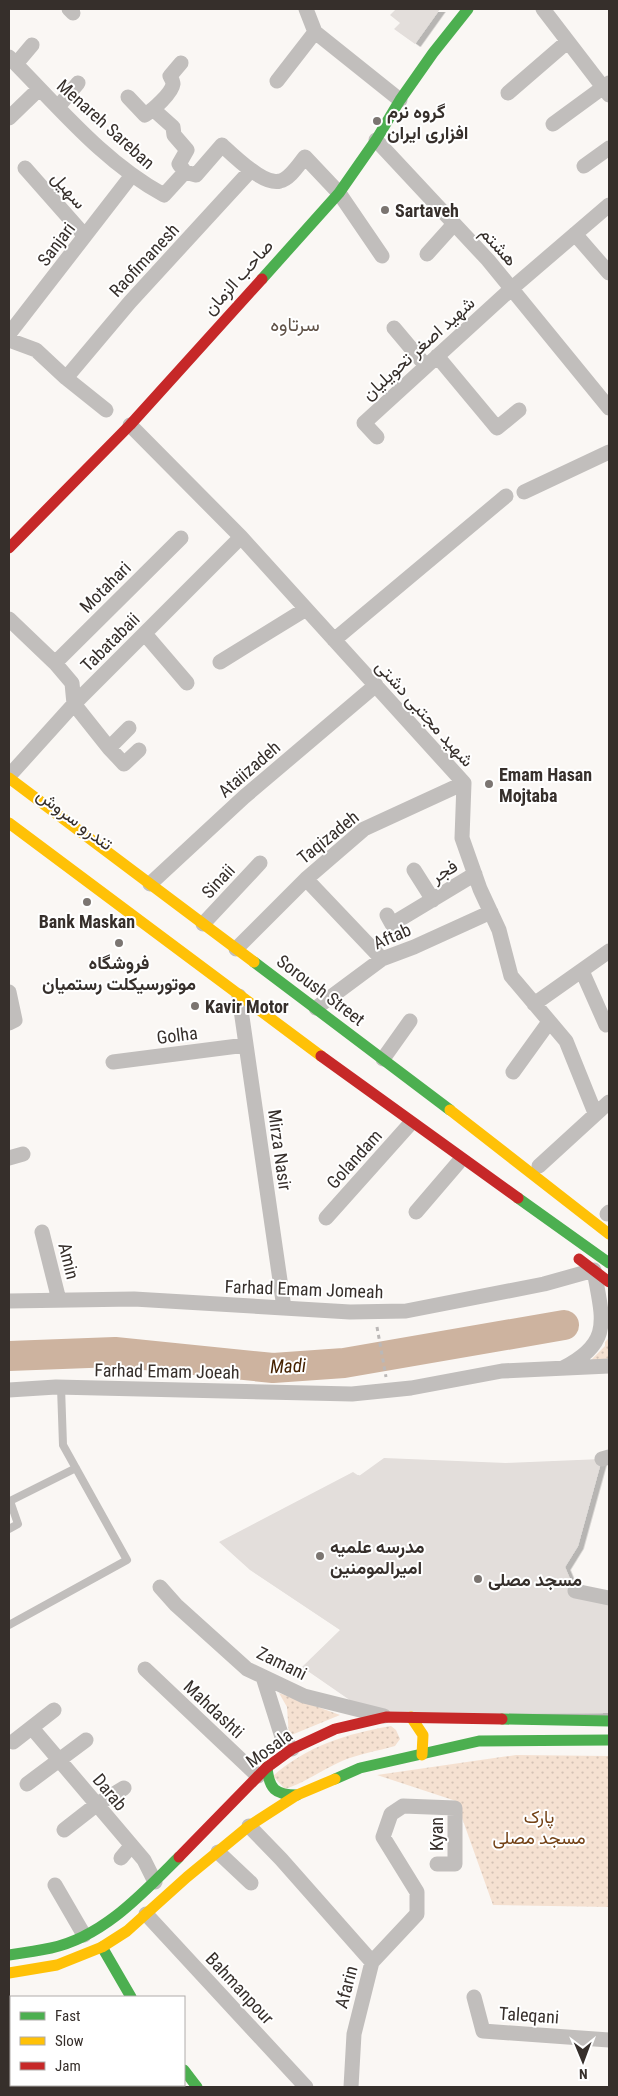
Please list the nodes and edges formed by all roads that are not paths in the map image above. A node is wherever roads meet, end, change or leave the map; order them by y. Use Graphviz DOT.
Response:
graph roads {
  1 [pos="306,9"];
  2 [pos="468,9"];
  3 [pos="543,9"];
  4 [pos="316,32"];
  5 [pos="568,42"];
  6 [pos="32,45"];
  7 [pos="12,60"];
  8 [pos="181,63"];
  9 [pos="277,81"];
  10 [pos="78,83"];
  11 [pos="607,88"];
  12 [pos="39,89"];
  13 [pos="508,93"];
  14 [pos="128,97"];
  15 [pos="400,100"];
  16 [pos="58,107"];
  17 [pos="154,110"];
  18 [pos="9,118"];
  19 [pos="553,124"];
  20 [pos="376,140"];
  21 [pos="609,148"];
  22 [pos="584,166"];
  23 [pos="25,168"];
  24 [pos="251,170"];
  25 [pos="185,172"];
  26 [pos="132,175"];
  27 [pos="339,193"];
  28 [pos="609,205"];
  29 [pos="454,224"];
  30 [pos="575,234"];
  31 [pos="85,236"];
  32 [pos="427,254"];
  33 [pos="382,256"];
  34 [pos="609,273"];
  35 [pos="511,289"];
  36 [pos="394,328"];
  37 [pos="9,334"];
  38 [pos="9,340"];
  39 [pos="437,356"];
  40 [pos="426,366"];
  41 [pos="66,378"];
  42 [pos="609,408"];
  43 [pos="106,410"];
  44 [pos="519,410"];
  45 [pos="130,425"];
  46 [pos="377,437"];
  47 [pos="609,452"];
  48 [pos="524,492"];
  49 [pos="506,496"];
  50 [pos="240,537"];
  51 [pos="180,538"];
  52 [pos="9,548"];
  53 [pos="306,609"];
  54 [pos="9,619"];
  55 [pos="145,634"];
  56 [pos="334,640"];
  57 [pos="220,662"];
  58 [pos="55,663"];
  59 [pos="187,683"];
  60 [pos="376,685"];
  61 [pos="74,704"];
  62 [pos="130,728"];
  63 [pos="109,748"];
  64 [pos="140,750"];
  65 [pos="9,777"];
  66 [pos="464,783"];
  67 [pos="9,788"];
  68 [pos="9,813"];
  69 [pos="46,816"];
  70 [pos="9,823"];
  71 [pos="61,828"];
  72 [pos="68,833"];
  73 [pos="260,863"];
  74 [pos="125,865"];
  75 [pos="112,867"];
  76 [pos="414,870"];
  77 [pos="475,874"];
  78 [pos="306,879"];
  79 [pos="150,884"];
  80 [pos="99,890"];
  81 [pos="433,900"];
  82 [pos="491,912"];
  83 [pos="387,915"];
  84 [pos="204,924"];
  85 [pos="236,949"];
  86 [pos="609,951"];
  87 [pos="382,959"];
  88 [pos="582,970"];
  89 [pos="9,992"];
  90 [pos="239,996"];
  91 [pos="534,1004"];
  92 [pos="316,1008"];
  93 [pos="410,1022"];
  94 [pos="549,1022"];
  95 [pos="9,1023"];
  96 [pos="606,1025"];
  97 [pos="246,1045"];
  98 [pos="383,1058"];
  99 [pos="113,1062"];
  100 [pos="401,1072"];
  101 [pos="513,1072"];
  102 [pos="381,1101"];
  103 [pos="609,1102"];
  104 [pos="595,1113"];
  105 [pos="410,1124"];
  106 [pos="458,1163"];
  107 [pos="539,1166"];
  108 [pos="554,1176"];
  109 [pos="416,1212"];
  110 [pos="326,1218"];
  111 [pos="535,1224"];
  112 [pos="42,1232"];
  113 [pos="609,1234"];
  114 [pos="572,1253"];
  115 [pos="609,1263"];
  116 [pos="594,1270"];
  117 [pos="609,1282"];
  118 [pos="59,1300"];
  119 [pos="9,1301"];
  120 [pos="284,1308"];
  121 [pos="609,1366"];
  122 [pos="563,1368"];
  123 [pos="62,1387"];
  124 [pos="9,1390"];
  125 [pos="76,1468"];
  126 [pos="9,1529"];
  127 [pos="160,1587"];
  128 [pos="575,1590"];
  129 [pos="609,1598"];
  130 [pos="9,1625"];
  131 [pos="145,1669"];
  132 [pos="263,1677"];
  133 [pos="54,1710"];
  134 [pos="386,1717"];
  135 [pos="410,1717"];
  136 [pos="609,1721"];
  137 [pos="32,1728"];
  138 [pos="86,1740"];
  139 [pos="609,1740"];
  140 [pos="13,1742"];
  141 [pos="292,1749"];
  142 [pos="422,1755"];
  143 [pos="59,1760"];
  144 [pos="262,1772"];
  145 [pos="27,1784"];
  146 [pos="124,1788"];
  147 [pos="297,1795"];
  148 [pos="96,1805"];
  149 [pos="248,1826"];
  150 [pos="64,1830"];
  151 [pos="131,1846"];
  152 [pos="218,1852"];
  153 [pos="121,1858"];
  154 [pos="438,1864"];
  155 [pos="155,1882"];
  156 [pos="251,1884"];
  157 [pos="55,1885"];
  158 [pos="146,1914"];
  159 [pos="418,1914"];
  160 [pos="84,1935"];
  161 [pos="102,1947"];
  162 [pos="9,1954"];
  163 [pos="372,1962"];
  164 [pos="9,1973"];
  165 [pos="130,1996"];
  166 [pos="474,1996"];
  167 [pos="609,2040"];
  168 [pos="185,2071"];
  169 [pos="197,2087"];
  170 [pos="306,2087"];
  171 [pos="351,2087"];
  1 -- 4 [label="street"];
  2 -- 15 [label="main road, صاحب الزمان"];
  3 -- 5 [label="street"];
  4 -- 9 [label="street"];
  4 -- 15 [label="street"];
  5 -- 11 [label="street"];
  5 -- 13 [label="street"];
  6 -- 7 [label="street"];
  7 -- 12 [label="street, Menareh Sareban"];
  8 -- 17 [label="street"];
  10 -- 16 [label="street"];
  11 -- 19 [label="street"];
  12 -- 16 [label="street, Menareh Sareban"];
  12 -- 18 [label="street"];
  14 -- 17 [label="street"];
  15 -- 20 [label="main road, صاحب الزمان"];
  16 -- 26 [label="street, Menareh Sareban"];
  17 -- 25 [label="street"];
  20 -- 27 [label="main road, صاحب الزمان"];
  20 -- 29 [label="street, هشتم"];
  21 -- 22 [label="street"];
  23 -- 31 [label="street, سهیل"];
  24 -- 25 [label="street, Menareh Sareban"];
  24 -- 27 [label="street, Menareh Sareban"];
  24 -- 41 [label="street, Raofimanesh"];
  25 -- 26 [label="street, Menareh Sareban"];
  26 -- 31 [label="street, Sanjari"];
  27 -- 33 [label="street"];
  27 -- 45 [label="main road, صاحب الزمان"];
  28 -- 30 [label="street, شهید اصغر تحویلیان"];
  29 -- 32 [label="street"];
  29 -- 35 [label="street, هشتم"];
  30 -- 34 [label="street"];
  30 -- 35 [label="street, شهید اصغر تحویلیان"];
  31 -- 37 [label="street, Sanjari"];
  35 -- 39 [label="street, شهید اصغر تحویلیان"];
  35 -- 42 [label="street, هشتم"];
  36 -- 40 [label="street"];
  38 -- 41 [label="street"];
  39 -- 40 [label="street, شهید اصغر تحویلیان"];
  39 -- 44 [label="street"];
  40 -- 46 [label="street, شهید اصغر تحویلیان"];
  41 -- 43 [label="street"];
  45 -- 50 [label="street, شهید مجتبی دشتی"];
  45 -- 52 [label="main road, صاحب الزمان"];
  47 -- 48 [label="street"];
  49 -- 56 [label="street"];
  50 -- 53 [label="street, شهید مجتبی دشتی"];
  50 -- 55 [label="street, Tabatabaii"];
  51 -- 58 [label="street, Motahari"];
  53 -- 56 [label="street, شهید مجتبی دشتی"];
  53 -- 57 [label="street"];
  54 -- 58 [label="street"];
  55 -- 59 [label="street"];
  55 -- 61 [label="street, Tabatabaii"];
  56 -- 60 [label="street, شهید مجتبی دشتی"];
  58 -- 61 [label="street"];
  60 -- 66 [label="street, شهید مجتبی دشتی"];
  60 -- 79 [label="street, Ataiizadeh"];
  61 -- 63 [label="street"];
  61 -- 65 [label="street, Tabatabaii"];
  62 -- 63 [label="street"];
  63 -- 64 [label="street"];
  65 -- 74 [label="main road, Soroush Street"];
  66 -- 77 [label="street, شهید مجتبی دشتی"];
  66 -- 78 [label="street, Taqizadeh"];
  67 -- 69 [label="lane, تندرو سروش"];
  68 -- 80 [label="lane, تندرو سروش"];
  70 -- 80 [label="main road"];
  71 -- 72 [label="lane, تندرو سروش"];
  73 -- 84 [label="street, Sinaii"];
  74 -- 75 [label="lane, تندرو سروش"];
  74 -- 79 [label="main road, Soroush Street"];
  76 -- 81 [label="street, فجر"];
  77 -- 81 [label="street, فجر"];
  77 -- 82 [label="street, شهید مجتبی دشتی"];
  78 -- 85 [label="street, Taqizadeh"];
  78 -- 87 [label="street"];
  79 -- 84 [label="main road, Soroush Street"];
  80 -- 90 [label="main road"];
  81 -- 83 [label="street, فجر"];
  82 -- 87 [label="street, Aftab"];
  82 -- 91 [label="street, شهید مجتبی دشتی"];
  84 -- 85 [label="main road, Soroush Street"];
  85 -- 92 [label="main road, Soroush Street"];
  86 -- 88 [label="street"];
  87 -- 92 [label="street, Aftab"];
  88 -- 91 [label="street"];
  88 -- 96 [label="street"];
  89 -- 95 [label="street"];
  90 -- 97 [label="street, Mirza Nasir"];
  90 -- 102 [label="main road"];
  91 -- 94 [label="street, شهید مجتبی دشتی"];
  92 -- 98 [label="main road, Soroush Street"];
  93 -- 98 [label="street"];
  94 -- 101 [label="street"];
  94 -- 104 [label="street, شهید مجتبی دشتی"];
  97 -- 99 [label="street, Golha"];
  97 -- 120 [label="street, Mirza Nasir"];
  98 -- 100 [label="main road, Soroush Street"];
  100 -- 107 [label="main road"];
  100 -- 113 [label="main road, Soroush Street"];
  102 -- 105 [label="main road"];
  102 -- 115 [label="main road"];
  103 -- 104 [label="street"];
  104 -- 107 [label="street"];
  105 -- 106 [label="main road"];
  105 -- 110 [label="street, Golandam"];
  106 -- 109 [label="street"];
  106 -- 111 [label="main road"];
  107 -- 108 [label="main road"];
  112 -- 118 [label="street, Amin"];
  114 -- 116 [label="main road"];
  116 -- 117 [label="main road"];
  116 -- 120 [label="street, Farhad Emam Jomeah"];
  116 -- 122 [label="street, Farhad Emam Joeah"];
  118 -- 119 [label="street, Farhad Emam Jomeah"];
  118 -- 120 [label="street, Farhad Emam Jomeah"];
  121 -- 122 [label="street, Farhad Emam Joeah"];
  122 -- 123 [label="street, Farhad Emam Joeah"];
  123 -- 124 [label="street, Farhad Emam Joeah"];
  123 -- 125 [label="lane"];
  125 -- 126 [label="lane"];
  125 -- 130 [label="lane"];
  127 -- 132 [label="street, Zamani"];
  128 -- 129 [label="street"];
  131 -- 144 [label="street, Mahdashti"];
  132 -- 134 [label="street, Zamani"];
  132 -- 141 [label="street"];
  133 -- 137 [label="street"];
  134 -- 135 [label="main road, Mosala"];
  134 -- 141 [label="main road, Mosala"];
  135 -- 136 [label="main road, Mosala"];
  135 -- 142 [label="main road"];
  137 -- 140 [label="street"];
  137 -- 143 [label="street, Darab"];
  138 -- 143 [label="street"];
  139 -- 142 [label="main road"];
  141 -- 144 [label="main road, Mosala"];
  142 -- 147 [label="main road"];
  143 -- 145 [label="street"];
  143 -- 148 [label="street, Darab"];
  144 -- 147 [label="main road"];
  144 -- 155 [label="main road, Mosala"];
  146 -- 148 [label="street"];
  147 -- 149 [label="main road"];
  148 -- 150 [label="street"];
  148 -- 151 [label="street, Darab"];
  149 -- 152 [label="main road"];
  149 -- 163 [label="street"];
  151 -- 153 [label="street"];
  151 -- 155 [label="street, Darab"];
  152 -- 156 [label="street"];
  152 -- 158 [label="main road"];
  154 -- 159 [label="street, Kyan"];
  155 -- 160 [label="main road, Mosala"];
  157 -- 160 [label="street"];
  158 -- 161 [label="main road"];
  158 -- 170 [label="street, Bahmanpour"];
  159 -- 163 [label="street, Afarin"];
  160 -- 162 [label="main road, Mosala"];
  161 -- 164 [label="main road"];
  161 -- 165 [label="main road"];
  163 -- 171 [label="street, Afarin"];
  166 -- 167 [label="street, Taleqani"];
  168 -- 169 [label="main road"];
}
